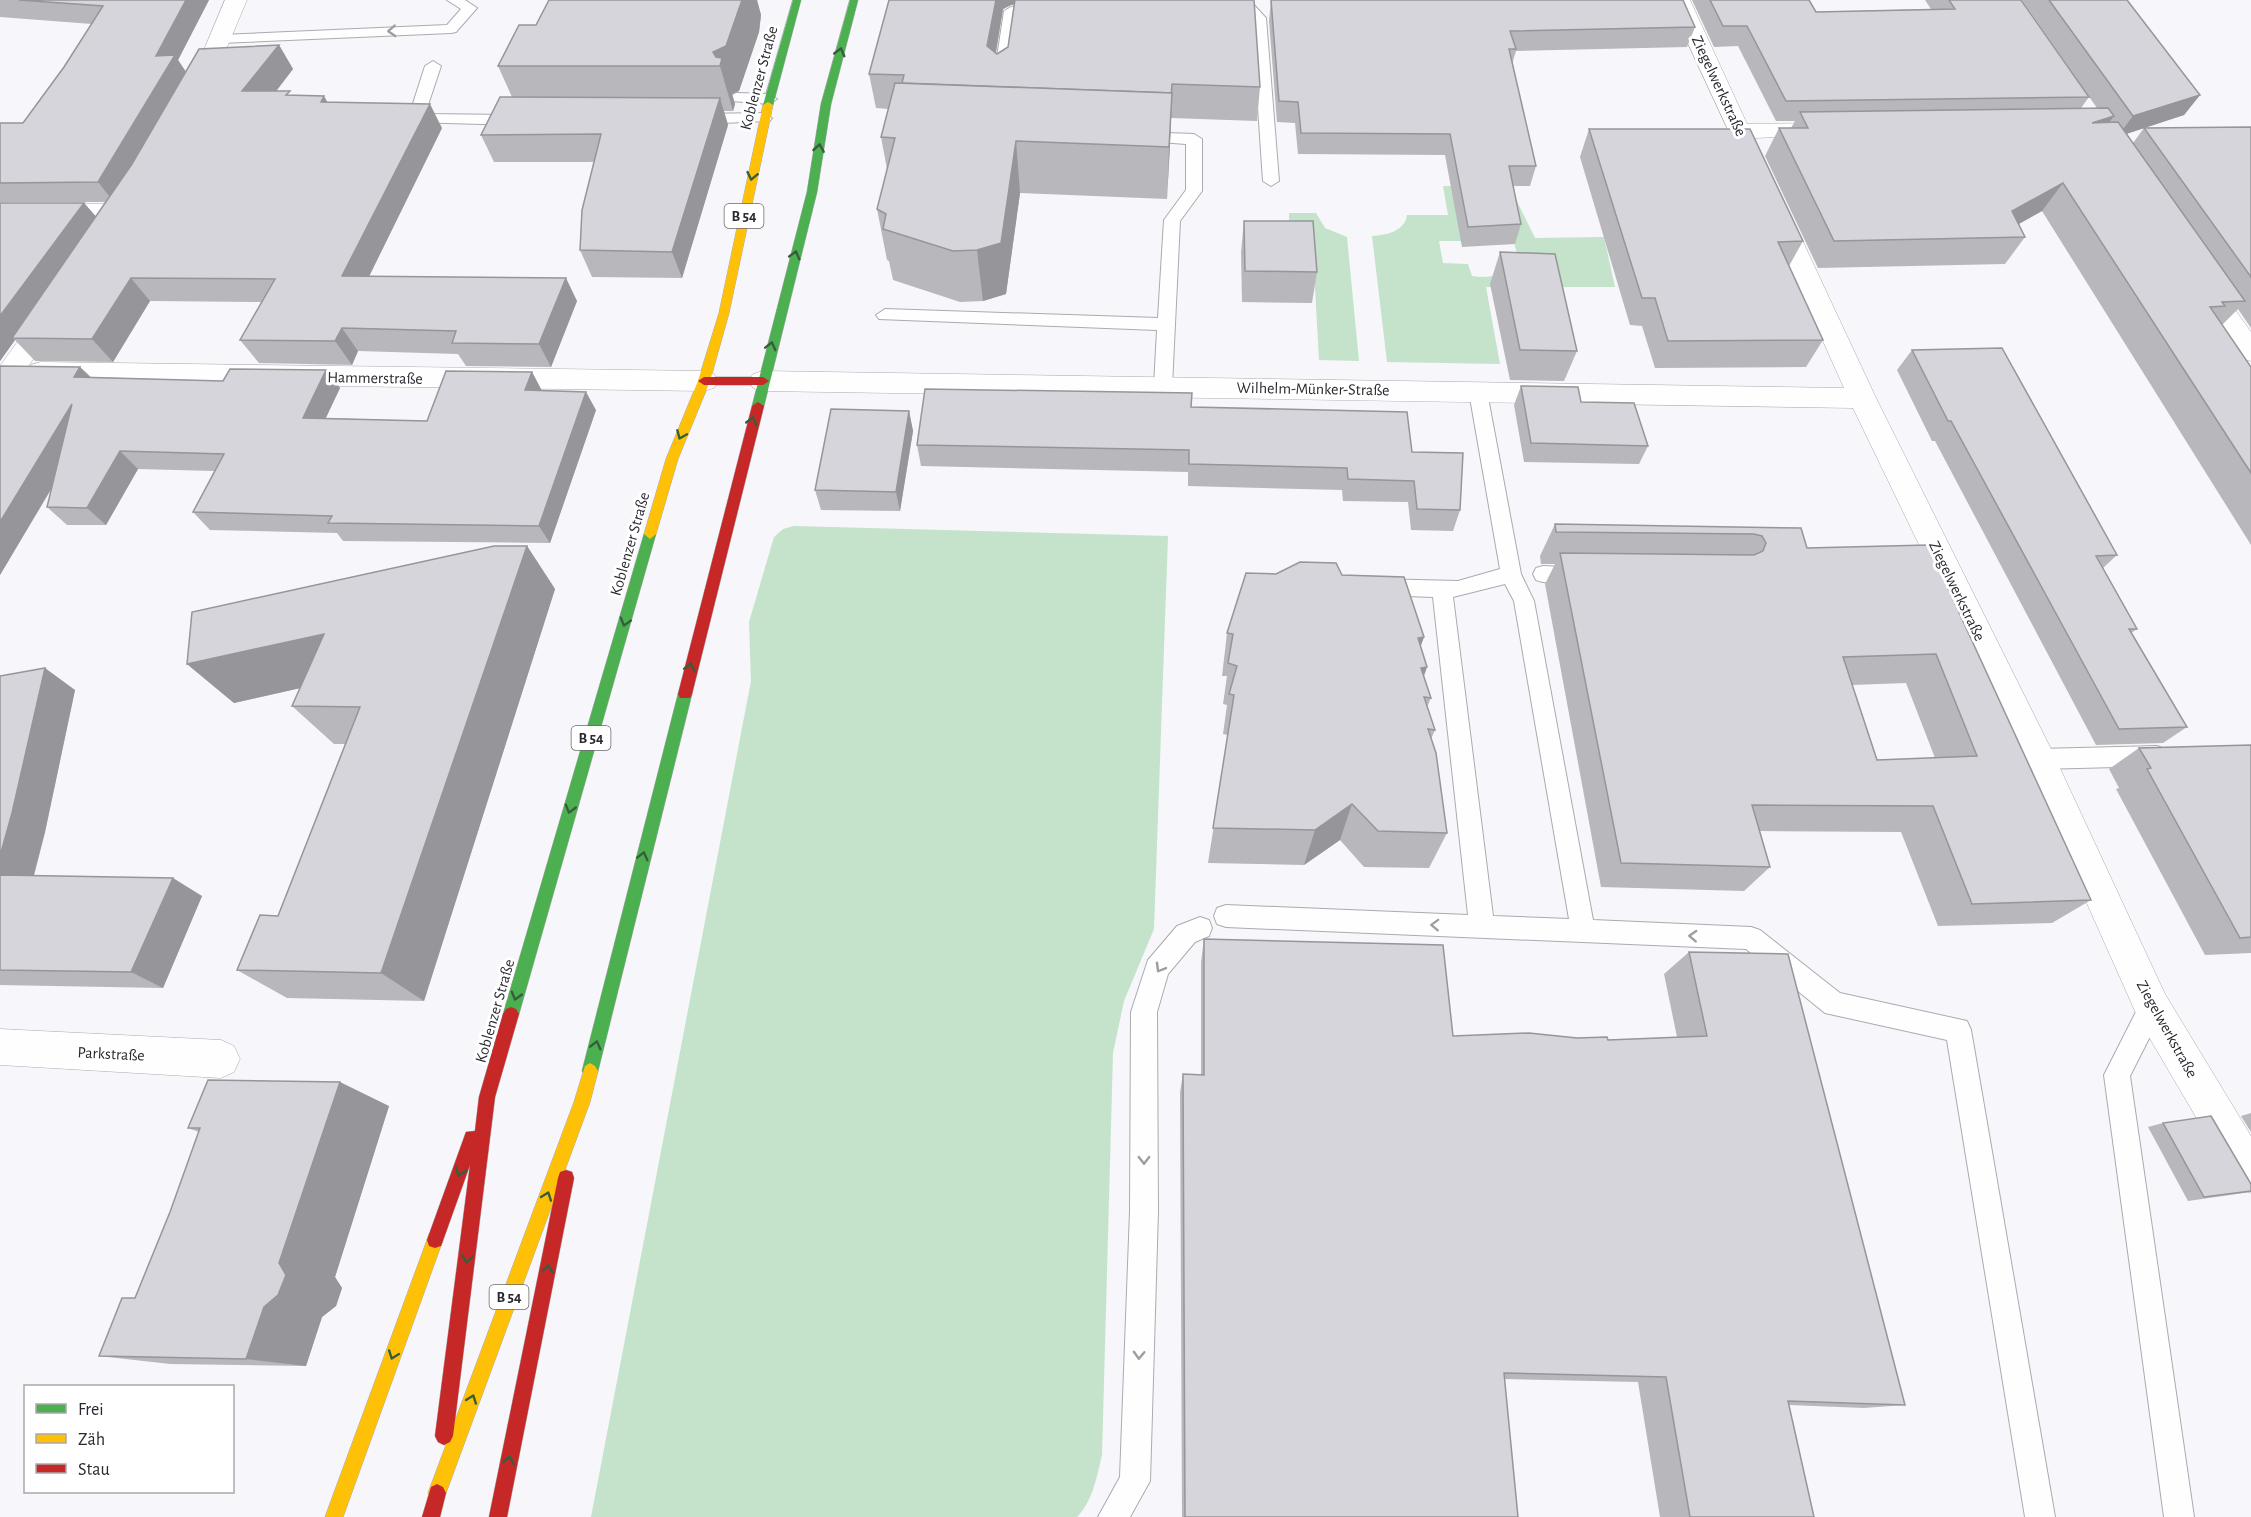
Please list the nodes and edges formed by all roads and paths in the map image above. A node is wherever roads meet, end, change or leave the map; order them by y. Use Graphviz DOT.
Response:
graph roads {
  1 [pos="236,0"];
  2 [pos="454,0"];
  3 [pos="854,0"];
  4 [pos="1077,0"];
  5 [pos="1678,0"];
  6 [pos="794,2"];
  7 [pos="1249,4"];
  8 [pos="220,39"];
  9 [pos="433,66"];
  10 [pos="1001,81"];
  11 [pos="736,98"];
  12 [pos="769,99"];
  13 [pos="182,110"];
  14 [pos="764,118"];
  15 [pos="683,119"];
  16 [pos="536,120"];
  17 [pos="1846,130"];
  18 [pos="1740,131"];
  19 [pos="1123,137"];
  20 [pos="1271,182"];
  21 [pos="122,211"];
  22 [pos="0,212"];
  23 [pos="2190,264"];
  24 [pos="63,297"];
  25 [pos="885,315"];
  26 [pos="1167,324"];
  27 [pos="2251,352"];
  28 [pos="5,379"];
  29 [pos="704,381"];
  30 [pos="763,381"];
  31 [pos="1162,386"];
  32 [pos="1478,392"];
  33 [pos="1862,398"];
  34 [pos="1511,574"];
  35 [pos="1543,574"];
  36 [pos="1602,574"];
  37 [pos="1362,586"];
  38 [pos="1442,589"];
  39 [pos="2180,755"];
  40 [pos="2039,759"];
  41 [pos="1226,916"];
  42 [pos="1482,927"];
  43 [pos="1200,928"];
  44 [pos="1583,931"];
  45 [pos="2152,1007"];
  46 [pos="0,1047"];
  47 [pos="221,1059"];
  48 [pos="487,1097"];
  49 [pos="582,1102"];
  50 [pos="2251,1173"];
  51 [pos="437,1493"];
  52 [pos="334,1517"];
  53 [pos="431,1517"];
  54 [pos="498,1517"];
  55 [pos="1113,1517"];
  56 [pos="2040,1517"];
  57 [pos="2180,1517"];
  1 -- 8 [label="street"];
  2 -- 8 [label="lane, one-way"];
  30 -- 3 [label="main road, B 54, one-way"];
  4 -- 10 [label="lane"];
  5 -- 18 [label="street, Ziegelwerkstraße"];
  6 -- 12 [label="main road, Koblenzer Straße / B 54"];
  7 -- 20 [label="lane"];
  8 -- 13 [label="street"];
  9 -- 16 [label="lane"];
  11 -- 12 [label="lane"];
  12 -- 14 [label="main road, Koblenzer Straße / B 54"];
  14 -- 15 [label="lane"];
  14 -- 29 [label="main road, Koblenzer Straße / B 54, one-way"];
  17 -- 18 [label="street"];
  18 -- 33 [label="street, Ziegelwerkstraße"];
  19 -- 26 [label="lane"];
  21 -- 22 [label="street"];
  23 -- 27 [label="street"];
  24 -- 28 [label="street"];
  25 -- 26 [label="lane"];
  26 -- 31 [label="lane"];
  28 -- 29 [label="street, Hammerstraße"];
  29 -- 30 [label="main road"];
  29 -- 48 [label="main road, Koblenzer Straße / B 54, one-way"];
  30 -- 31 [label="street, Wilhelm-Münker-Straße"];
  49 -- 30 [label="main road, B 54, one-way"];
  31 -- 32 [label="street, Wilhelm-Münker-Straße"];
  32 -- 33 [label="street, Wilhelm-Münker-Straße"];
  32 -- 34 [label="lane"];
  33 -- 40 [label="street, Ziegelwerkstraße"];
  34 -- 38 [label="lane"];
  34 -- 44 [label="lane"];
  35 -- 36 [label="lane"];
  37 -- 38 [label="lane"];
  38 -- 42 [label="lane"];
  39 -- 40 [label="lane"];
  40 -- 45 [label="street, Ziegelwerkstraße"];
  42 -- 41 [label="lane, one-way"];
  42 -- 44 [label="lane"];
  43 -- 55 [label="lane, one-way"];
  56 -- 44 [label="lane, one-way"];
  45 -- 50 [label="street, Ziegelwerkstraße"];
  45 -- 57 [label="lane"];
  46 -- 47 [label="street, Parkstraße"];
  48 -- 51 [label="main road, Koblenzer Straße / B 54, one-way"];
  48 -- 52 [label="main road, Koblenzer Straße, one-way"];
  51 -- 49 [label="main road, B 54, one-way"];
  54 -- 49 [label="main road, one-way"];
  51 -- 53 [label="main road, B 54"];
}
